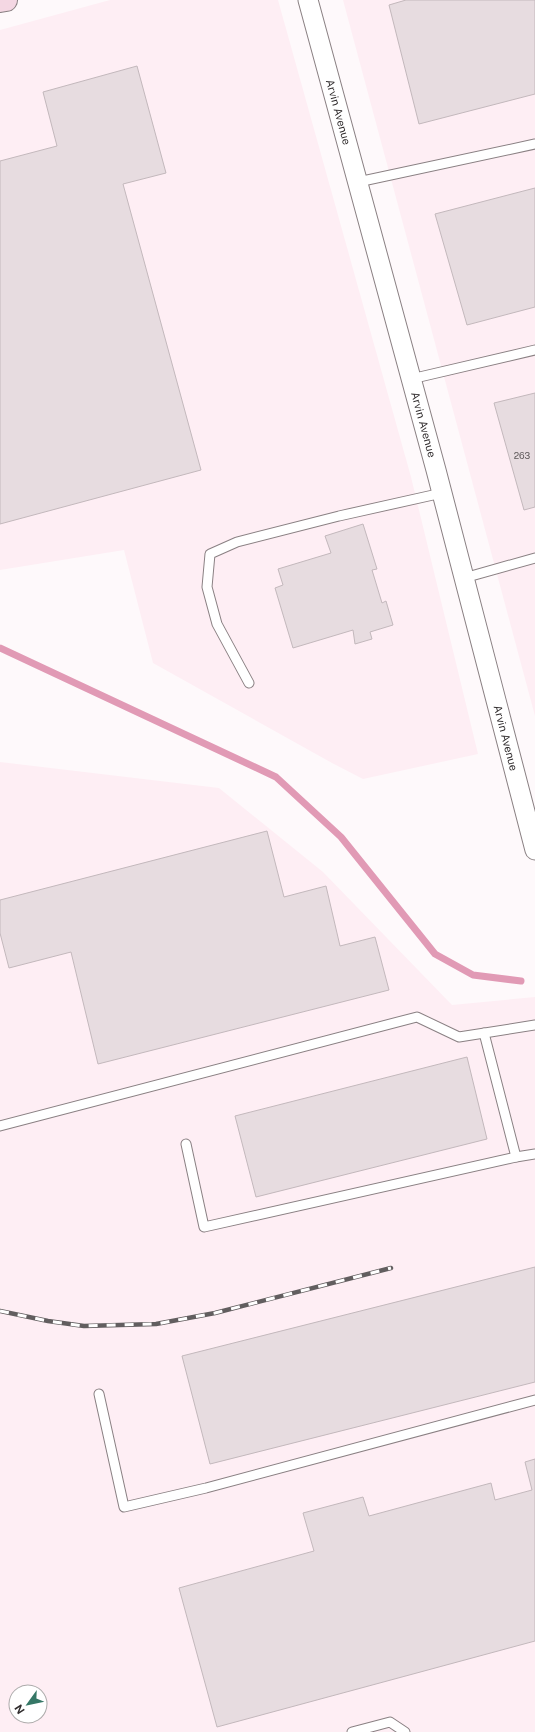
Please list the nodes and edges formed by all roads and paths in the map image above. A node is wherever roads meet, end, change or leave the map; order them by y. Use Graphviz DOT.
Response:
graph roads {
  1 [pos="6,0"];
  2 [pos="308,0"];
  3 [pos="0,2"];
  4 [pos="535,144"];
  5 [pos="358,182"];
  6 [pos="535,350"];
  7 [pos="411,379"];
  8 [pos="442,493"];
  9 [pos="535,558"];
  10 [pos="464,578"];
  11 [pos="249,683"];
  12 [pos="535,850"];
  13 [pos="535,1025"];
  14 [pos="484,1033"];
  15 [pos="0,1126"];
  16 [pos="186,1144"];
  17 [pos="535,1154"];
  18 [pos="516,1157"];
  19 [pos="99,1394"];
  20 [pos="535,1400"];
  21 [pos="352,1732"];
  22 [pos="405,1732"];
  1 -- 3 [label="street"];
  2 -- 5 [label="street, Arvin Avenue"];
  4 -- 5 [label="lane"];
  5 -- 7 [label="street, Arvin Avenue"];
  6 -- 7 [label="lane"];
  7 -- 8 [label="street, Arvin Avenue"];
  8 -- 10 [label="street, Arvin Avenue"];
  8 -- 11 [label="lane"];
  9 -- 10 [label="lane"];
  10 -- 12 [label="street, Arvin Avenue"];
  13 -- 14 [label="lane"];
  14 -- 15 [label="lane"];
  14 -- 18 [label="lane"];
  16 -- 18 [label="lane"];
  17 -- 18 [label="lane"];
  19 -- 20 [label="lane"];
  21 -- 22 [label="lane"];
}
